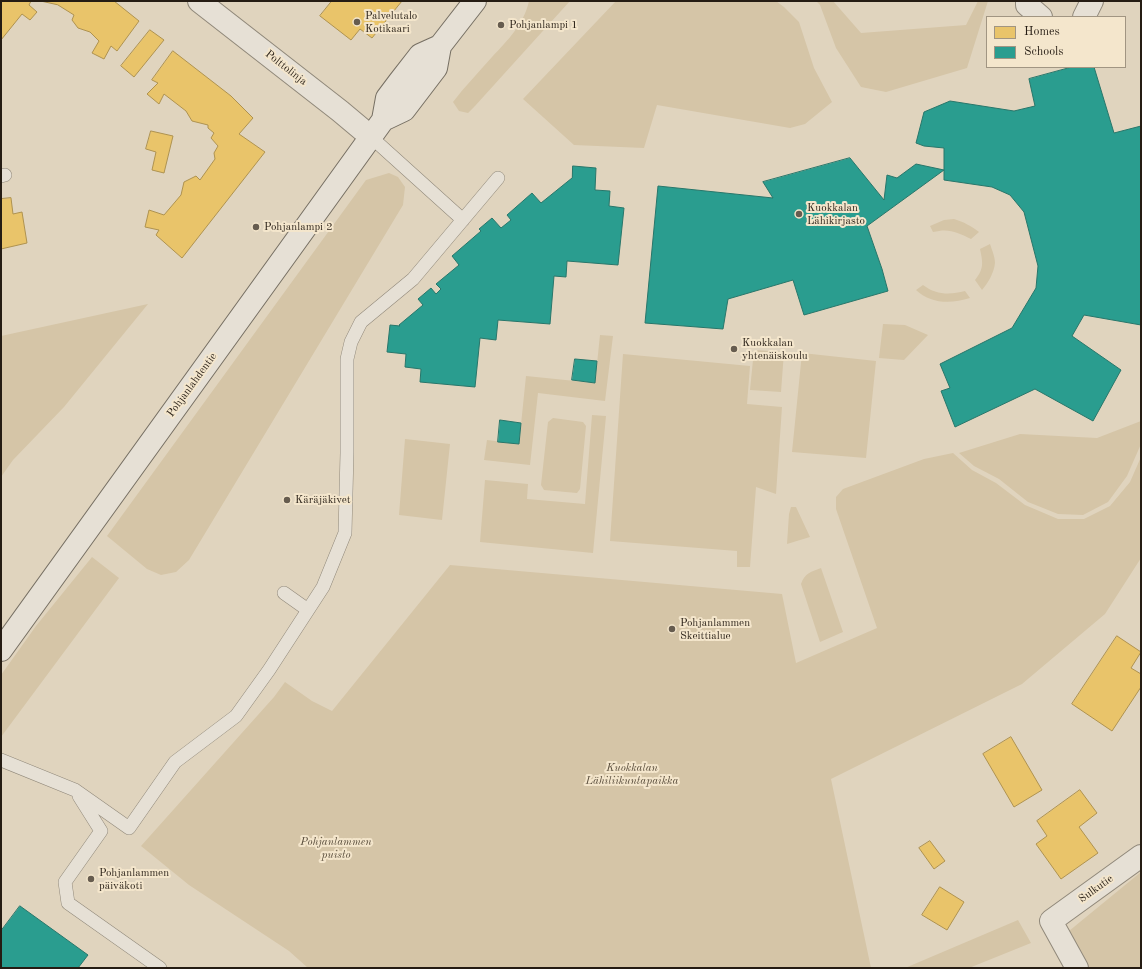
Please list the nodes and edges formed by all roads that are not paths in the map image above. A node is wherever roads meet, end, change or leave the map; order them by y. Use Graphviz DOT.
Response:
graph roads {
  1 [pos="199,1"];
  2 [pos="475,1"];
  3 [pos="1027,1"];
  4 [pos="1092,1"];
  5 [pos="1040,16"];
  6 [pos="1084,16"];
  7 [pos="371,137"];
  8 [pos="498,178"];
  9 [pos="463,220"];
  10 [pos="284,593"];
  11 [pos="308,610"];
  12 [pos="1,650"];
  13 [pos="1,760"];
  14 [pos="75,790"];
  15 [pos="1141,856"];
  16 [pos="160,968"];
  17 [pos="1077,968"];
  1 -- 7 [label="main road, Polttolinja"];
  2 -- 7 [label="main road, Pohjanlahdentie"];
  3 -- 5 [label="main road"];
  4 -- 6 [label="main road"];
  7 -- 9 [label="lane"];
  7 -- 12 [label="main road, Pohjanlahdentie"];
  8 -- 9 [label="lane"];
  9 -- 11 [label="lane"];
  10 -- 11 [label="lane"];
  11 -- 14 [label="lane"];
  13 -- 14 [label="lane"];
  14 -- 16 [label="lane"];
  15 -- 17 [label="main road, Sulkutie"];
}
